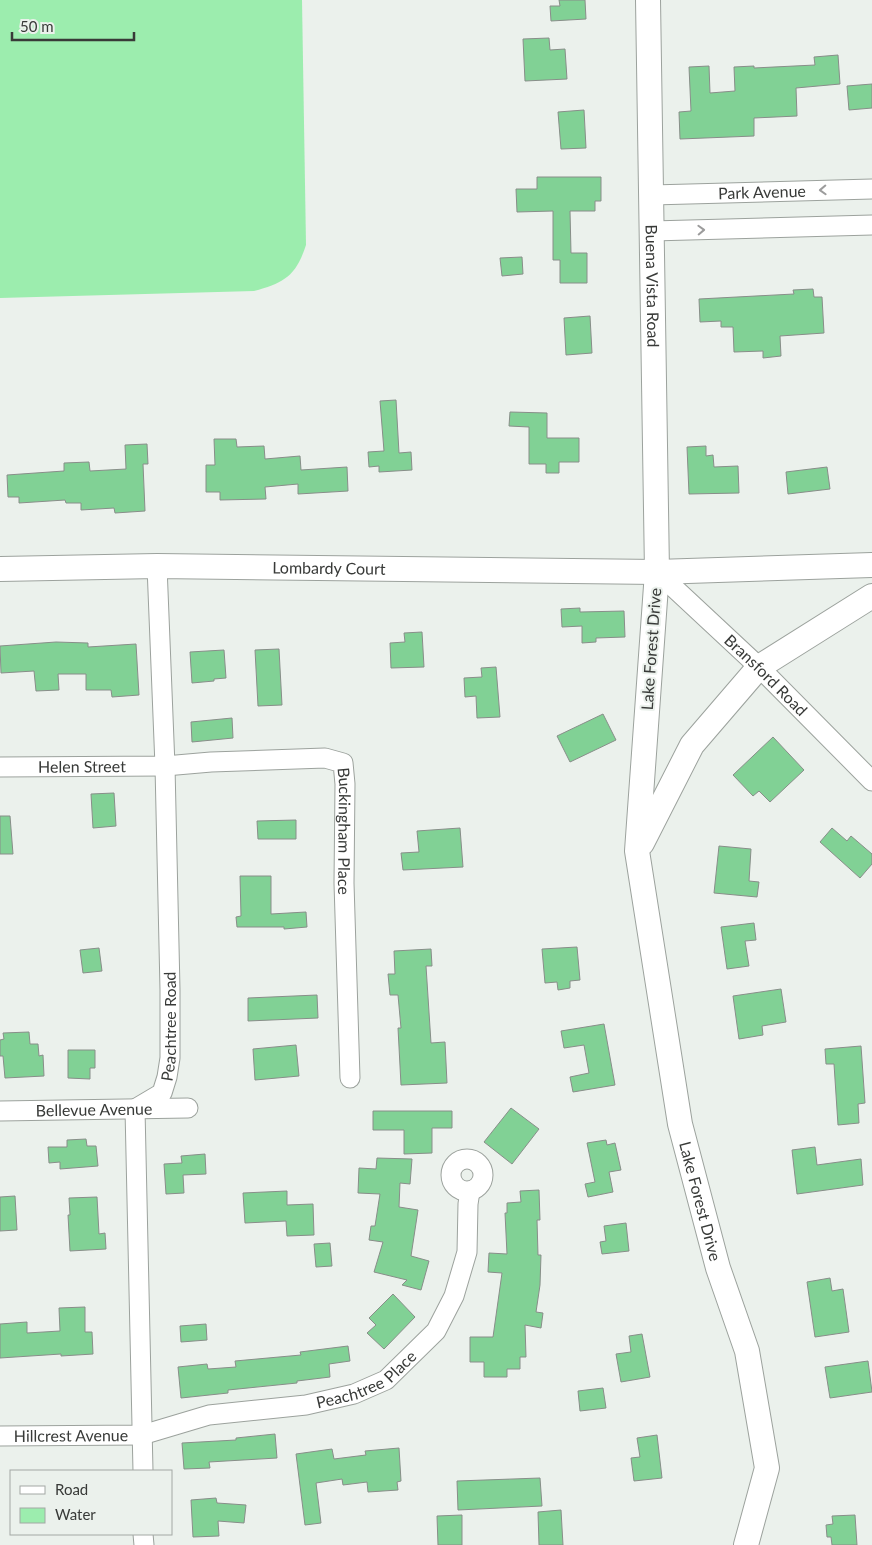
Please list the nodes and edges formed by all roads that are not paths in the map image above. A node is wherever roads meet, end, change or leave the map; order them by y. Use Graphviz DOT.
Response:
graph roads {
  1 [pos="648,0"];
  2 [pos="872,189"];
  3 [pos="652,195"];
  4 [pos="872,225"];
  5 [pos="652,231"];
  6 [pos="157,566"];
  7 [pos="872,566"];
  8 [pos="0,569"];
  9 [pos="656,572"];
  10 [pos="872,596"];
  11 [pos="759,667"];
  12 [pos="165,766"];
  13 [pos="0,767"];
  14 [pos="872,781"];
  15 [pos="638,851"];
  16 [pos="350,1078"];
  17 [pos="188,1108"];
  18 [pos="135,1109"];
  19 [pos="0,1111"];
  20 [pos="470,1191"];
  21 [pos="142,1435"];
  22 [pos="0,1436"];
  23 [pos="142,1470"];
  24 [pos="746,1545"];
  1 -- 3 [label="street, Buena Vista Road"];
  2 -- 3 [label="street, Park Avenue, one-way"];
  3 -- 5 [label="street, Buena Vista Road"];
  5 -- 4 [label="street, one-way"];
  5 -- 9 [label="street, Buena Vista Road"];
  6 -- 8 [label="street, Lombardy Court"];
  6 -- 9 [label="street, Lombardy Court"];
  6 -- 12 [label="street, Peachtree Road"];
  7 -- 9 [label="street, Lake Forest Drive"];
  9 -- 11 [label="street, Bransford Road"];
  9 -- 15 [label="street, Lake Forest Drive"];
  10 -- 11 [label="street"];
  11 -- 14 [label="street, Bransford Road"];
  11 -- 15 [label="street"];
  12 -- 13 [label="street, Helen Street"];
  12 -- 16 [label="street, Buckingham Place"];
  12 -- 18 [label="street, Peachtree Road"];
  15 -- 24 [label="street, Lake Forest Drive"];
  17 -- 18 [label="street, Bellevue Avenue"];
  18 -- 19 [label="street, Bellevue Avenue"];
  18 -- 21 [label="street"];
  20 -- 21 [label="street, Peachtree Place"];
  21 -- 22 [label="street, Hillcrest Avenue"];
  21 -- 23 [label="street"];
}
